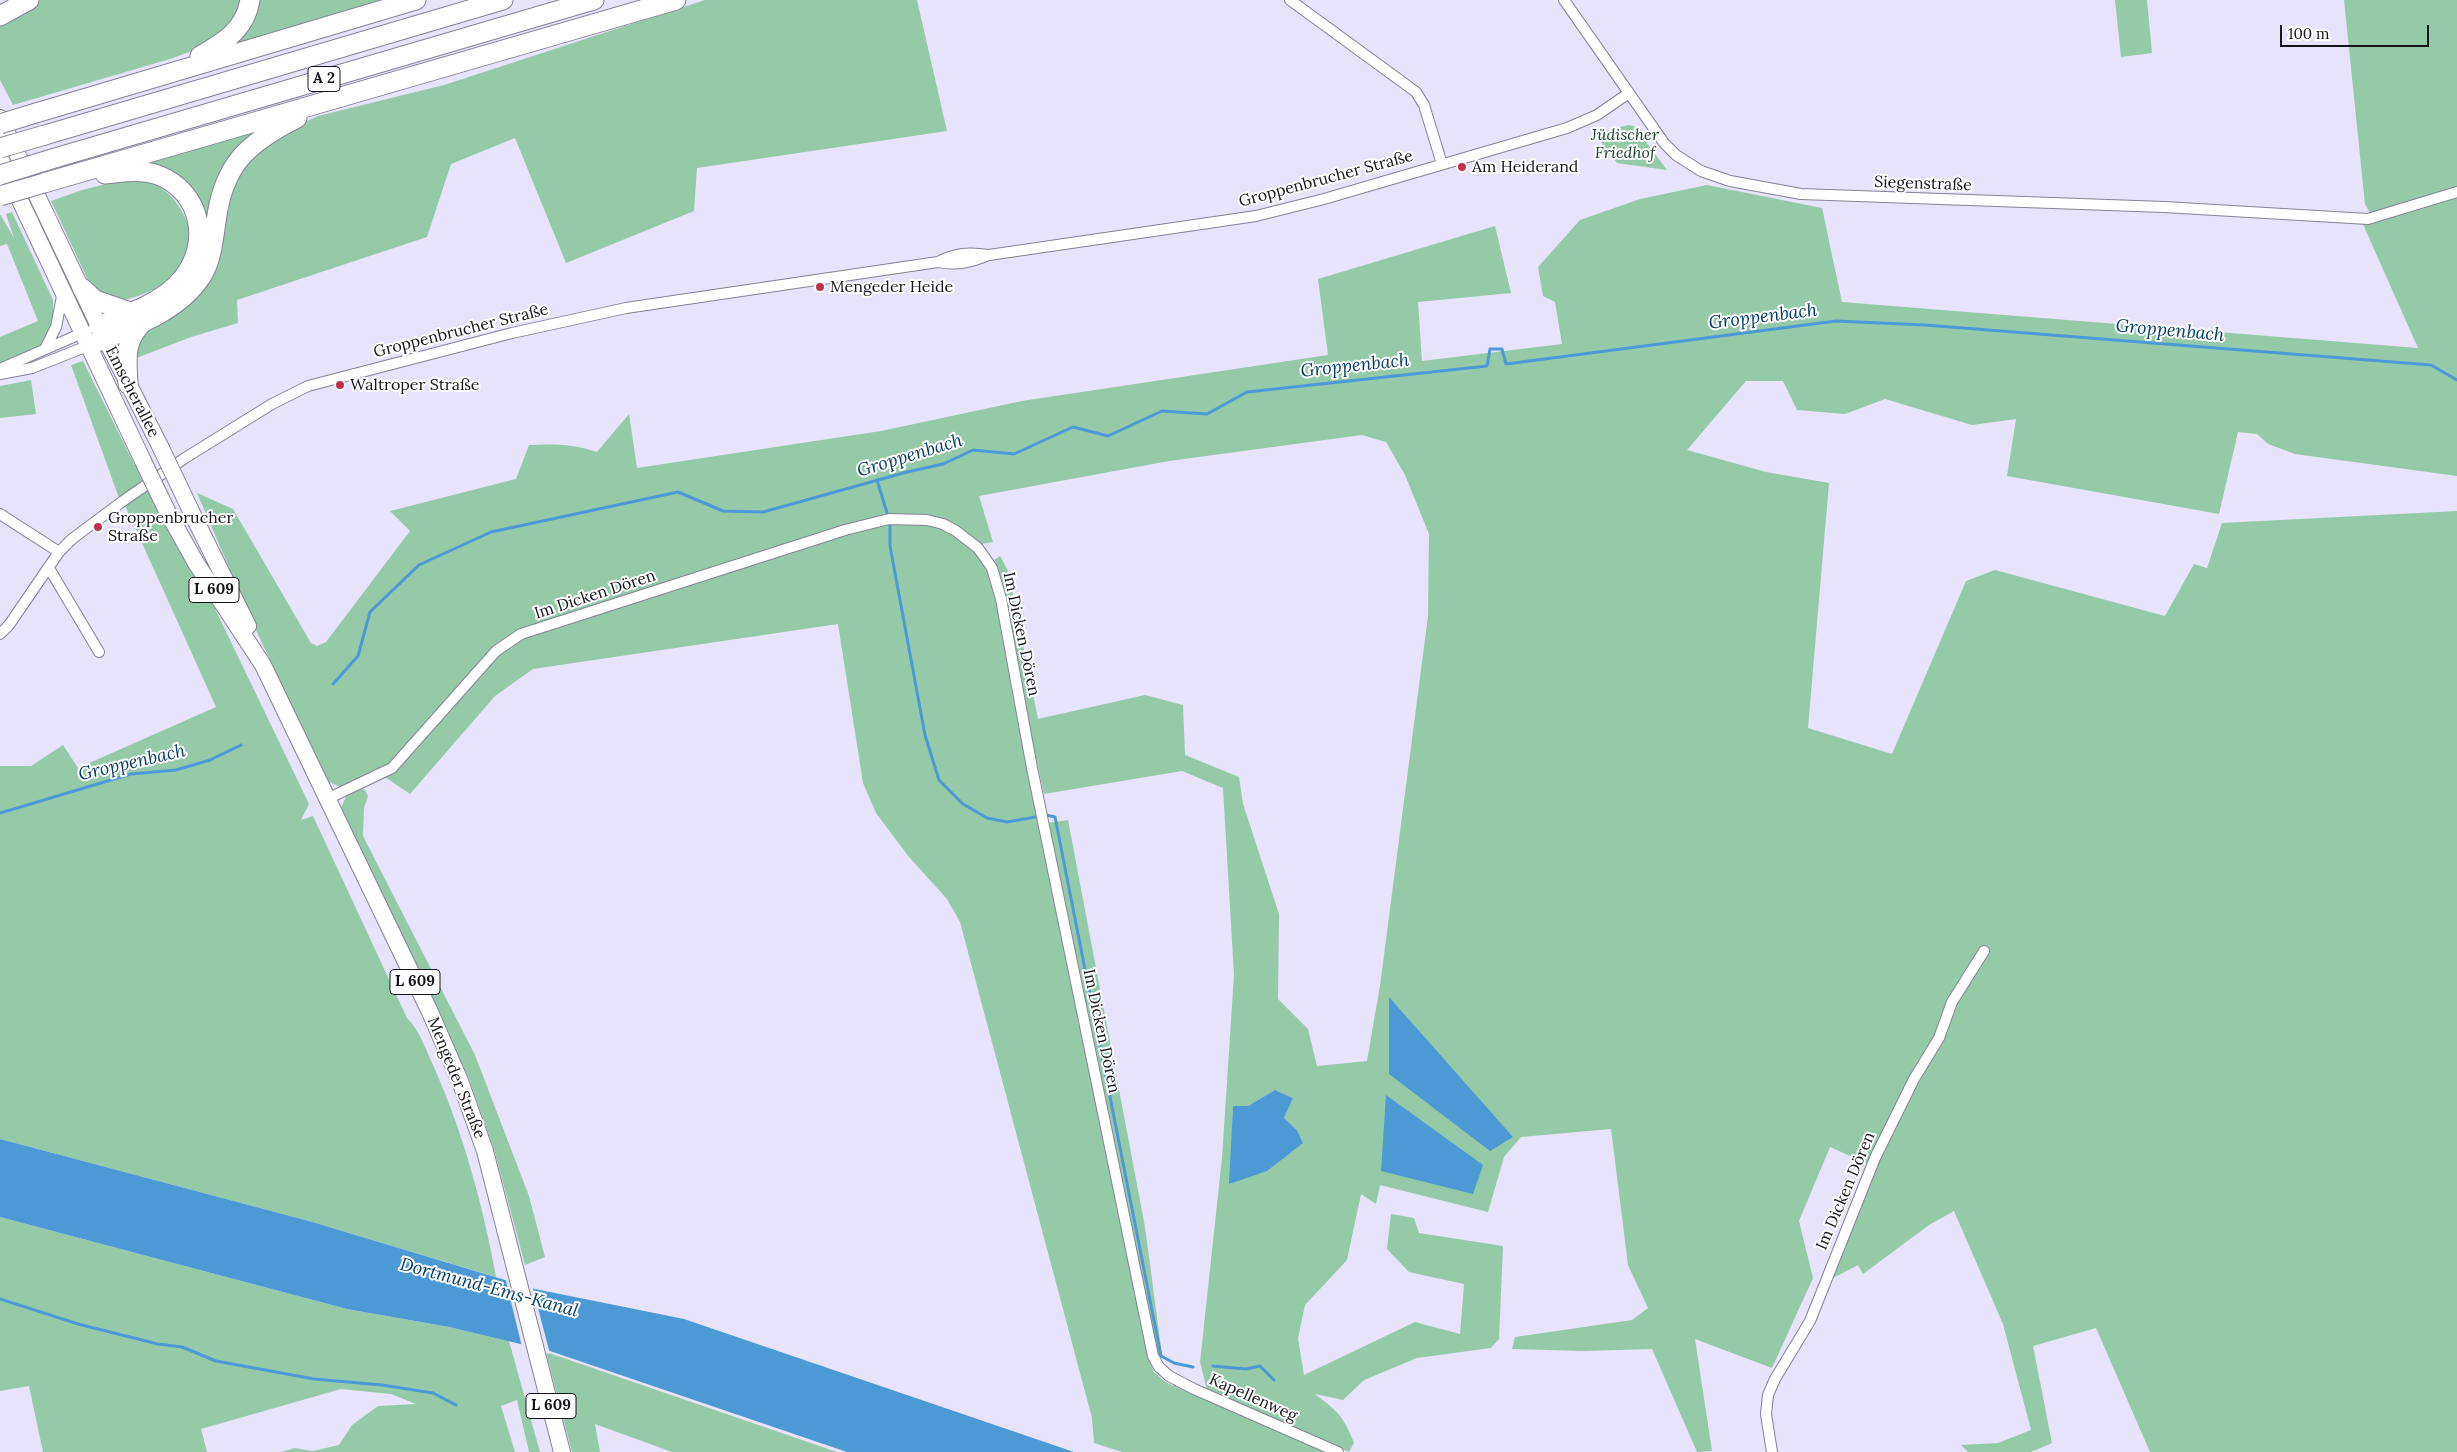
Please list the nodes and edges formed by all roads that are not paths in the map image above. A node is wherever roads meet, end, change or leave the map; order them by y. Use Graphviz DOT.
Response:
graph roads {
  1 [pos="28,0"];
  2 [pos="250,0"];
  3 [pos="416,0"];
  4 [pos="503,0"];
  5 [pos="594,0"];
  6 [pos="676,0"];
  7 [pos="1290,0"];
  8 [pos="1564,0"];
  9 [pos="1,10"];
  10 [pos="173,72"];
  11 [pos="1629,93"];
  12 [pos="346,95"];
  13 [pos="0,118"];
  14 [pos="0,124"];
  15 [pos="0,148"];
  16 [pos="0,158"];
  17 [pos="1442,164"];
  18 [pos="0,175"];
  19 [pos="64,178"];
  20 [pos="2457,192"];
  21 [pos="0,196"];
  22 [pos="82,288"];
  23 [pos="63,290"];
  24 [pos="138,316"];
  25 [pos="94,336"];
  26 [pos="45,349"];
  27 [pos="0,369"];
  28 [pos="0,374"];
  29 [pos="128,384"];
  30 [pos="0,514"];
  31 [pos="59,552"];
  32 [pos="49,568"];
  33 [pos="0,634"];
  34 [pos="99,652"];
  35 [pos="263,665"];
  36 [pos="282,703"];
  37 [pos="327,799"];
  38 [pos="1984,950"];
  39 [pos="1159,1367"];
  40 [pos="562,1452"];
  41 [pos="1338,1452"];
  42 [pos="1772,1452"];
  1 -- 9 [label="highway"];
  2 -- 10 [label="highway"];
  3 -- 10 [label="highway"];
  4 -- 15 [label="highway, A 2, bridge"];
  5 -- 18 [label="highway, A 2, bridge"];
  6 -- 12 [label="highway"];
  7 -- 17 [label="street"];
  8 -- 11 [label="street, Siegenstraße"];
  10 -- 14 [label="highway, bridge"];
  11 -- 17 [label="street, Groppenbrucher Straße"];
  11 -- 20 [label="street, Siegenstraße"];
  12 -- 19 [label="highway"];
  12 -- 24 [label="highway"];
  13 -- 22 [label="main road, Emscherallee / L 609"];
  16 -- 23 [label="main road, Emscherallee / L 609"];
  17 -- 31 [label="street, Groppenbrucher Straße"];
  19 -- 21 [label="highway, bridge"];
  19 -- 24 [label="highway"];
  22 -- 24 [label="highway"];
  22 -- 25 [label="main road, Emscherallee / L 609"];
  23 -- 25 [label="main road, Emscherallee / L 609"];
  23 -- 26 [label="street"];
  24 -- 25 [label="highway"];
  24 -- 29 [label="highway"];
  25 -- 26 [label="street"];
  25 -- 28 [label="street"];
  25 -- 29 [label="main road, Emscherallee / L 609"];
  25 -- 35 [label="main road, Emscherallee / L 609, bridge"];
  26 -- 27 [label="street"];
  29 -- 35 [label="main road, Emscherallee / L 609, bridge"];
  30 -- 31 [label="street"];
  31 -- 32 [label="street, Groppenbrucher Straße"];
  32 -- 33 [label="street, Groppenbrucher Straße"];
  32 -- 34 [label="street"];
  35 -- 36 [label="main road, Emscherallee / L 609"];
  36 -- 37 [label="main road, Mengeder Straße / L 609"];
  37 -- 39 [label="street, Im Dicken Dören"];
  37 -- 40 [label="main road, Mengeder Straße / L 609"];
  38 -- 42 [label="street, Im Dicken Dören"];
  39 -- 41 [label="street, Kapellenweg"];
}
